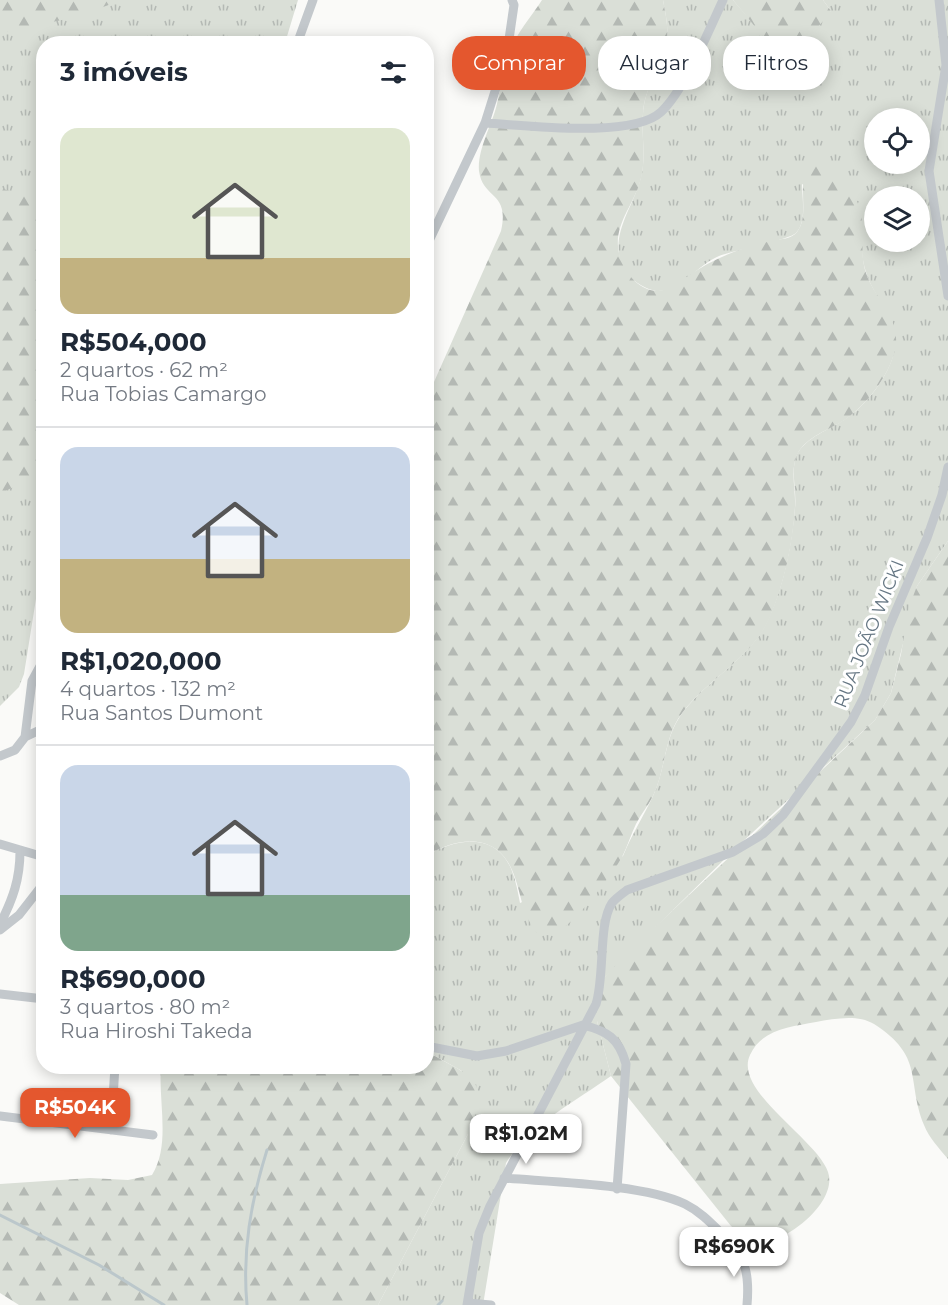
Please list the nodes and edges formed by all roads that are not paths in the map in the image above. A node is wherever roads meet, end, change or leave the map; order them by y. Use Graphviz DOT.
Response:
graph roads {
  1 [pos="313,0"];
  2 [pos="512,0"];
  3 [pos="723,0"];
  4 [pos="939,0"];
  5 [pos="300,36"];
  6 [pos="485,123"];
  7 [pos="434,230"];
  8 [pos="948,296"];
  9 [pos="948,466"];
  10 [pos="36,678"];
  11 [pos="36,732"];
  12 [pos="25,737"];
  13 [pos="0,756"];
  14 [pos="0,844"];
  15 [pos="20,851"];
  16 [pos="36,855"];
  17 [pos="36,894"];
  18 [pos="0,924"];
  19 [pos="0,930"];
  20 [pos="0,994"];
  21 [pos="36,998"];
  22 [pos="582,1024"];
  23 [pos="434,1048"];
  24 [pos="114,1074"];
  25 [pos="0,1116"];
  26 [pos="111,1130"];
  27 [pos="153,1135"];
  28 [pos="504,1178"];
  29 [pos="617,1189"];
  30 [pos="468,1304"];
  31 [pos="490,1305"];
  32 [pos="747,1305"];
  1 -- 5 [label="street"];
  2 -- 6 [label="street"];
  3 -- 6 [label="street"];
  4 -- 8 [label="street"];
  6 -- 7 [label="street"];
  9 -- 22 [label="street, RUA JOÃO WICKI"];
  10 -- 12 [label="street"];
  11 -- 12 [label="street"];
  12 -- 13 [label="street"];
  14 -- 15 [label="street"];
  15 -- 16 [label="street"];
  15 -- 18 [label="street"];
  17 -- 19 [label="street"];
  20 -- 21 [label="street"];
  22 -- 23 [label="street"];
  22 -- 28 [label="street, RUA JOÃO WICKI"];
  22 -- 29 [label="street"];
  24 -- 26 [label="street"];
  25 -- 26 [label="street"];
  26 -- 27 [label="street"];
  28 -- 29 [label="street"];
  28 -- 30 [label="street, RUA JOÃO WICKI"];
  29 -- 32 [label="street"];
  30 -- 31 [label="street"];
}
